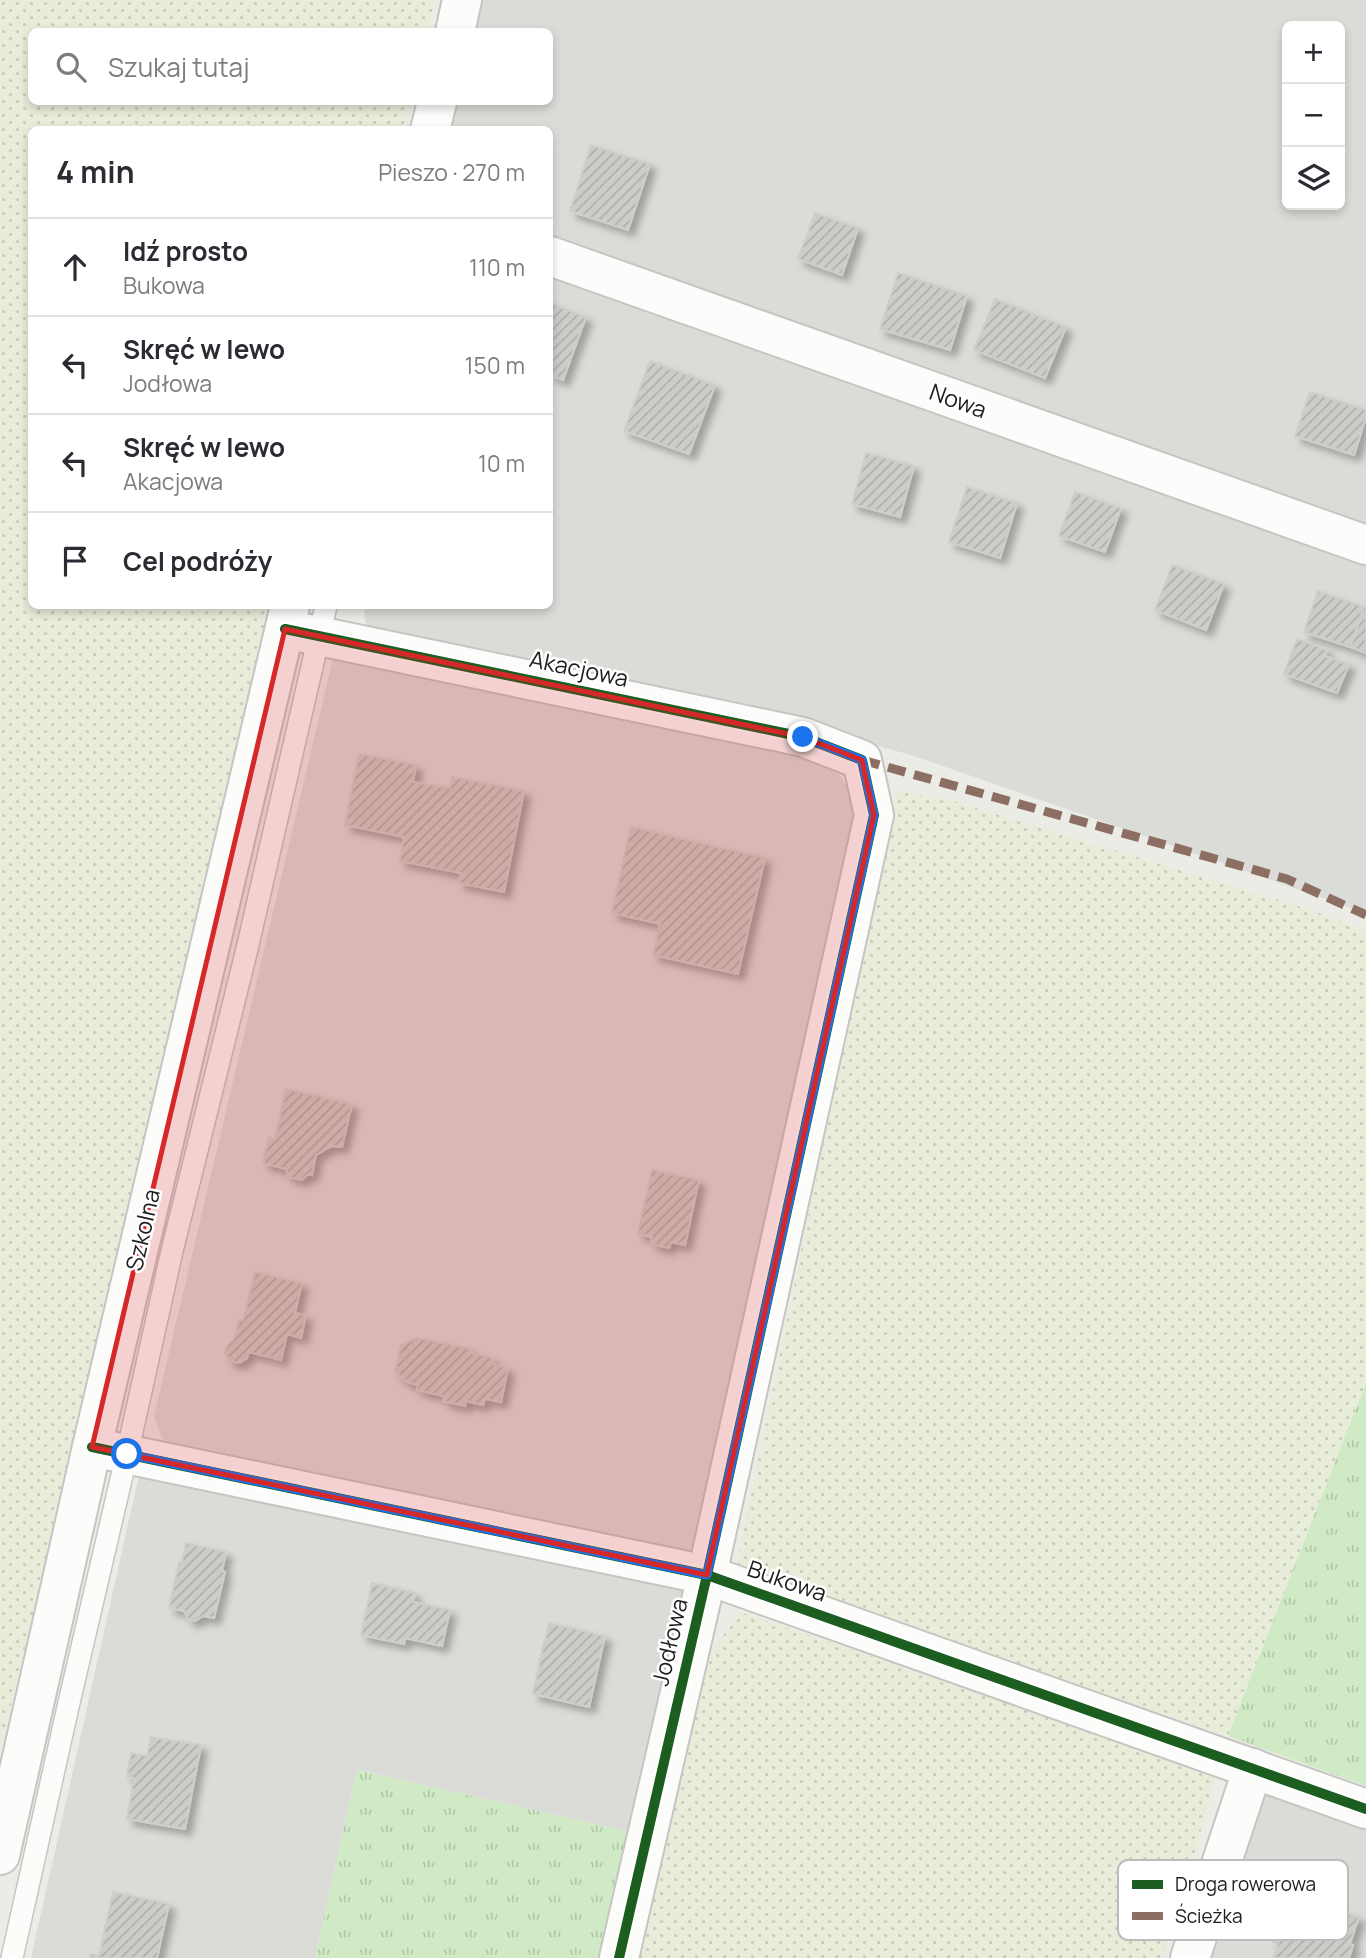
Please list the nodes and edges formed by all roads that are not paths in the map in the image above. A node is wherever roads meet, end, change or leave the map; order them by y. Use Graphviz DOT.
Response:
graph roads {
  1 [pos="462,0"];
  2 [pos="456,28"];
  3 [pos="436,105"];
  4 [pos="431,126"];
  5 [pos="553,257"];
  6 [pos="1366,545"];
  7 [pos="305,619"];
  8 [pos="862,760"];
  9 [pos="110,1450"];
  10 [pos="707,1575"];
  11 [pos="1253,1768"];
  12 [pos="1366,1809"];
  13 [pos="0,1855"];
  14 [pos="1222,1860"];
  15 [pos="1196,1940"];
  16 [pos="12,1958"];
  17 [pos="619,1958"];
  18 [pos="1190,1958"];
  1 -- 2 [label="street"];
  3 -- 4 [label="street"];
  5 -- 6 [label="street, Nowa"];
  7 -- 8 [label="street, Akacjowa"];
  7 -- 9 [label="street, Szkolna"];
  8 -- 10 [label="street, Jodłowa"];
  9 -- 10 [label="street, Bukowa"];
  9 -- 13 [label="street, Szkolna"];
  9 -- 16 [label="lane"];
  10 -- 11 [label="street, Bukowa"];
  10 -- 17 [label="street, Jodłowa"];
  11 -- 12 [label="street, Bukowa"];
  11 -- 14 [label="street"];
  15 -- 18 [label="street"];
}
